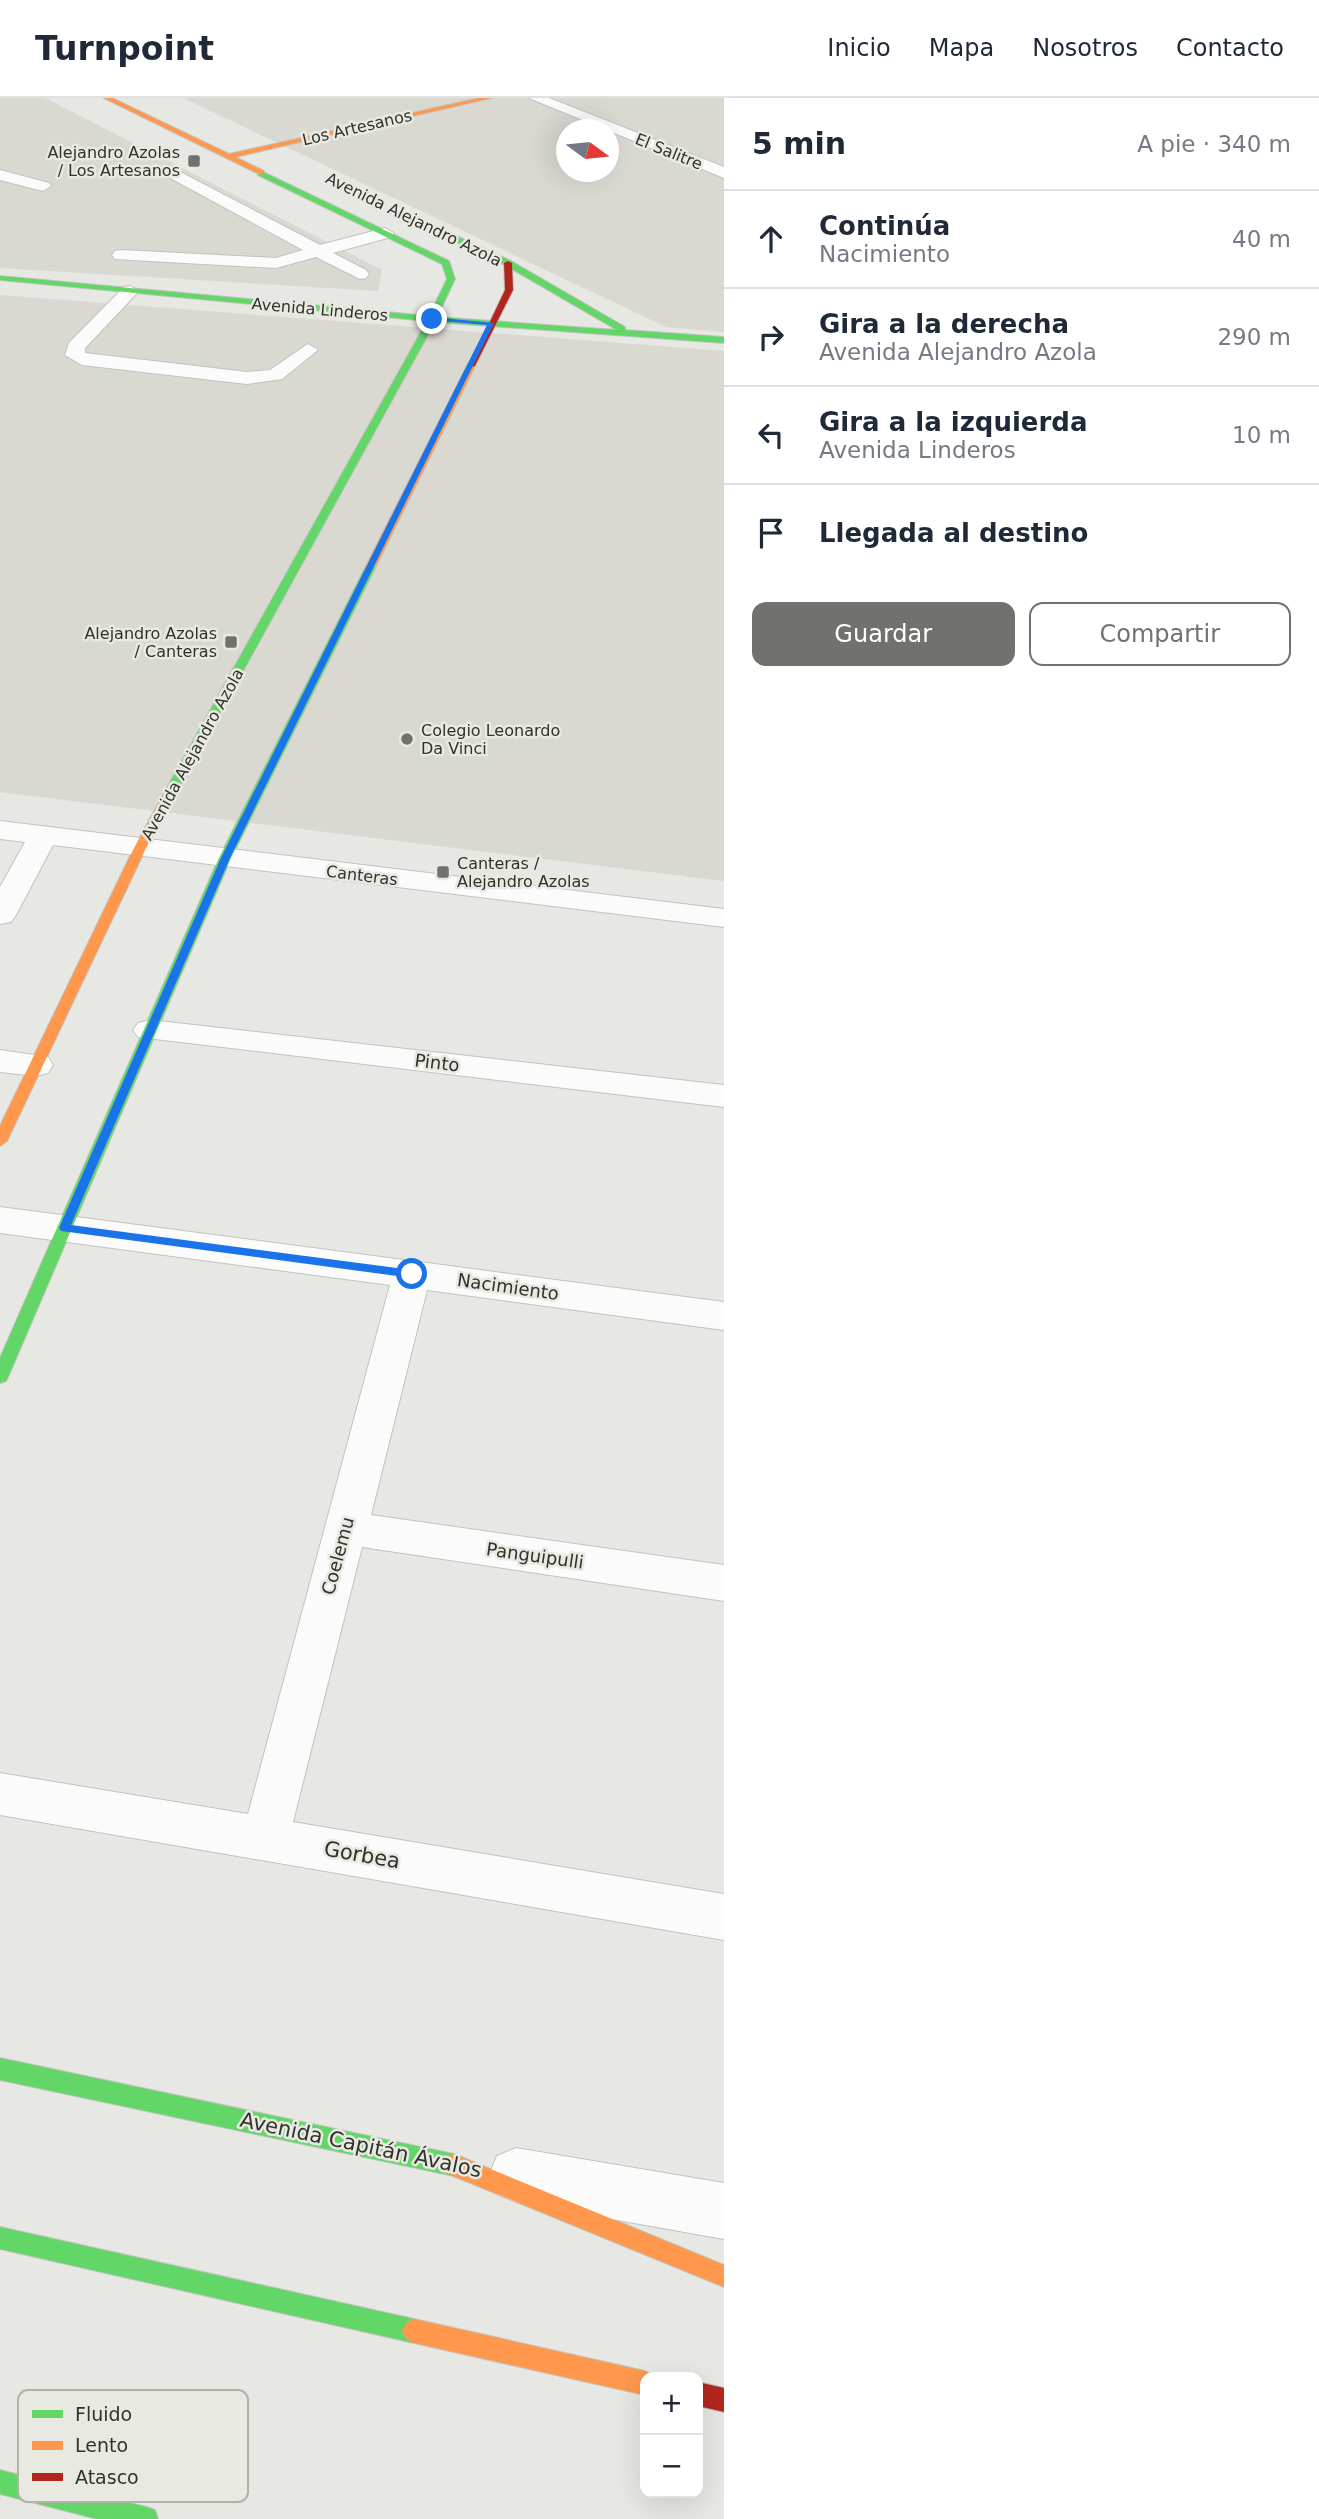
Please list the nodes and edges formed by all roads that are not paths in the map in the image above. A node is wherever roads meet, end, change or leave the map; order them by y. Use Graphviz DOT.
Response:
graph roads {
  1 [pos="107,98"];
  2 [pos="488,98"];
  3 [pos="536,98"];
  4 [pos="242,137"];
  5 [pos="265,148"];
  6 [pos="227,157"];
  7 [pos="289,160"];
  8 [pos="167,170"];
  9 [pos="724,173"];
  10 [pos="0,175"];
  11 [pos="43,186"];
  12 [pos="399,211"];
  13 [pos="384,233"];
  14 [pos="320,252"];
  15 [pos="121,256"];
  16 [pos="508,263"];
  17 [pos="360,274"];
  18 [pos="0,278"];
  19 [pos="130,291"];
  20 [pos="432,319"];
  21 [pos="491,323"];
  22 [pos="630,333"];
  23 [pos="724,340"];
  24 [pos="308,351"];
  25 [pos="0,830"];
  26 [pos="43,836"];
  27 [pos="140,848"];
  28 [pos="225,858"];
  29 [pos="0,915"];
  30 [pos="724,918"];
  31 [pos="150,1030"];
  32 [pos="0,1061"];
  33 [pos="36,1065"];
  34 [pos="724,1096"];
  35 [pos="0,1141"];
  36 [pos="0,1220"];
  37 [pos="64,1228"];
  38 [pos="412,1274"];
  39 [pos="724,1316"];
  40 [pos="0,1377"];
  41 [pos="346,1528"];
  42 [pos="724,1583"];
  43 [pos="0,1794"];
  44 [pos="265,1839"];
  45 [pos="724,1917"];
  46 [pos="0,2069"];
  47 [pos="454,2165"];
  48 [pos="724,2211"];
  49 [pos="0,2238"];
  50 [pos="724,2276"];
  51 [pos="640,2381"];
  52 [pos="703,2395"];
  53 [pos="724,2400"];
  54 [pos="0,2482"];
  55 [pos="18,2487"];
  56 [pos="79,2502"];
  57 [pos="146,2519"];
  1 -- 6 [label="main road, Avenida Alejandro Azola"];
  2 -- 5 [label="main road, Los Artesanos"];
  3 -- 9 [label="lane, El Salitre"];
  4 -- 5 [label="main road"];
  5 -- 6 [label="main road, Los Artesanos"];
  5 -- 7 [label="main road"];
  6 -- 13 [label="main road, Avenida Alejandro Azola"];
  8 -- 14 [label="lane"];
  10 -- 11 [label="lane"];
  12 -- 16 [label="main road, Avenida Alejandro Azola"];
  13 -- 14 [label="lane"];
  13 -- 20 [label="main road, Avenida Alejandro Azola"];
  14 -- 15 [label="lane"];
  14 -- 17 [label="lane"];
  16 -- 21 [label="main road, Avenida Alejandro Azola"];
  16 -- 22 [label="main road"];
  18 -- 19 [label="main road, Avenida Linderos"];
  19 -- 20 [label="main road, Avenida Linderos"];
  19 -- 24 [label="lane"];
  20 -- 21 [label="main road, Avenida Linderos"];
  20 -- 27 [label="main road, Avenida Alejandro Azola"];
  21 -- 22 [label="main road, Avenida Linderos"];
  21 -- 28 [label="main road, Avenida Alejandro Azola"];
  22 -- 23 [label="main road, Avenida Linderos"];
  25 -- 26 [label="street, Canteras"];
  26 -- 27 [label="street, Canteras"];
  26 -- 29 [label="street"];
  27 -- 28 [label="street, Canteras"];
  27 -- 33 [label="main road, Avenida Alejandro Azola"];
  28 -- 30 [label="street, Canteras"];
  28 -- 31 [label="main road, Avenida Alejandro Azola"];
  31 -- 34 [label="street, Pinto"];
  31 -- 37 [label="main road, Avenida Alejandro Azola"];
  32 -- 33 [label="street"];
  33 -- 35 [label="main road, Avenida Alejandro Azola"];
  36 -- 37 [label="street, Nacimiento"];
  37 -- 38 [label="street, Nacimiento"];
  37 -- 40 [label="main road, Avenida Alejandro Azola"];
  38 -- 39 [label="street, Nacimiento"];
  38 -- 41 [label="street, Coelemu"];
  41 -- 42 [label="street, Panguipulli"];
  41 -- 44 [label="street, Coelemu"];
  43 -- 44 [label="street, Gorbea"];
  44 -- 45 [label="street, Gorbea"];
  46 -- 47 [label="main road, Avenida Capitán Ávalos"];
  47 -- 48 [label="street, Avenida Capitán Ávalos"];
  47 -- 50 [label="main road"];
  49 -- 51 [label="main road"];
  52 -- 53 [label="main road"];
  54 -- 55 [label="main road"];
  56 -- 57 [label="main road"];
}
